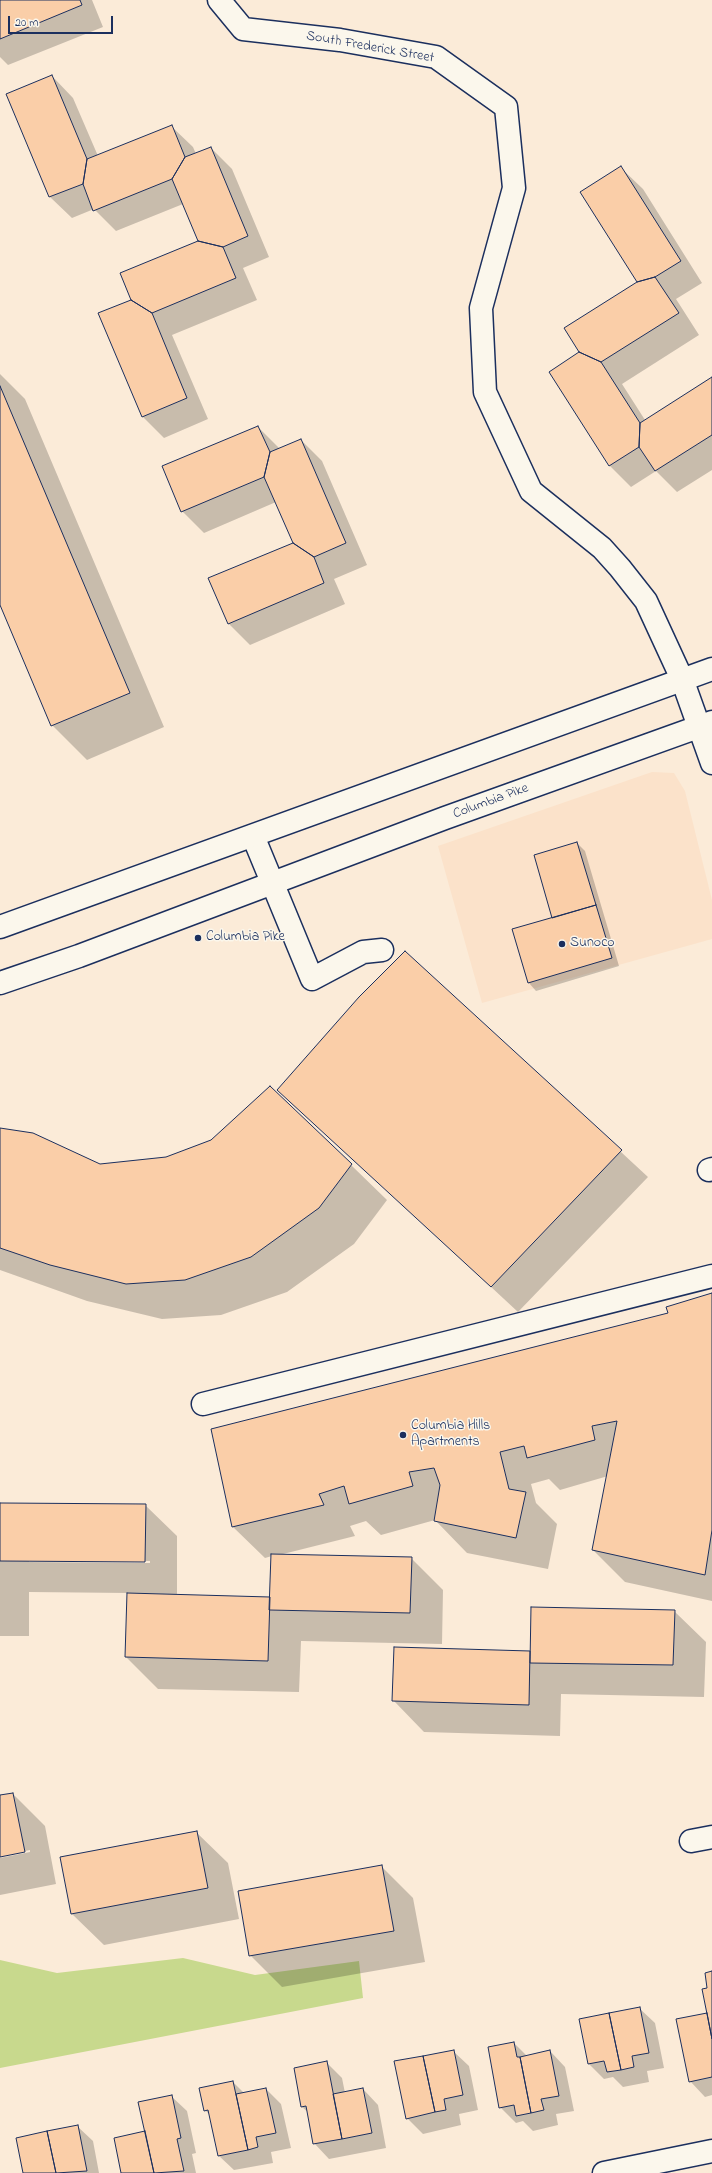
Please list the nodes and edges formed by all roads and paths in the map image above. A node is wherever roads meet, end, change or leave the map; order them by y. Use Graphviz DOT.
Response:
graph roads {
  1 [pos="218,0"];
  2 [pos="712,669"];
  3 [pos="682,679"];
  4 [pos="706,724"];
  5 [pos="712,763"];
  6 [pos="253,836"];
  7 [pos="273,884"];
  8 [pos="0,928"];
  9 [pos="382,950"];
  10 [pos="0,983"];
  11 [pos="712,1276"];
  12 [pos="203,1404"];
  13 [pos="712,1837"];
  14 [pos="691,1841"];
  15 [pos="712,2151"];
  16 [pos="604,2173"];
  1 -- 3 [label="main road, South Frederick Street"];
  2 -- 3 [label="main road"];
  3 -- 4 [label="main road, South Frederick Street"];
  3 -- 6 [label="main road"];
  4 -- 5 [label="main road, South Frederick Street"];
  4 -- 7 [label="main road, Columbia Pike"];
  6 -- 7 [label="main road"];
  6 -- 8 [label="main road"];
  7 -- 9 [label="main road"];
  7 -- 10 [label="main road, Columbia Pike"];
  11 -- 12 [label="main road"];
  13 -- 14 [label="main road"];
  15 -- 16 [label="main road"];
}
